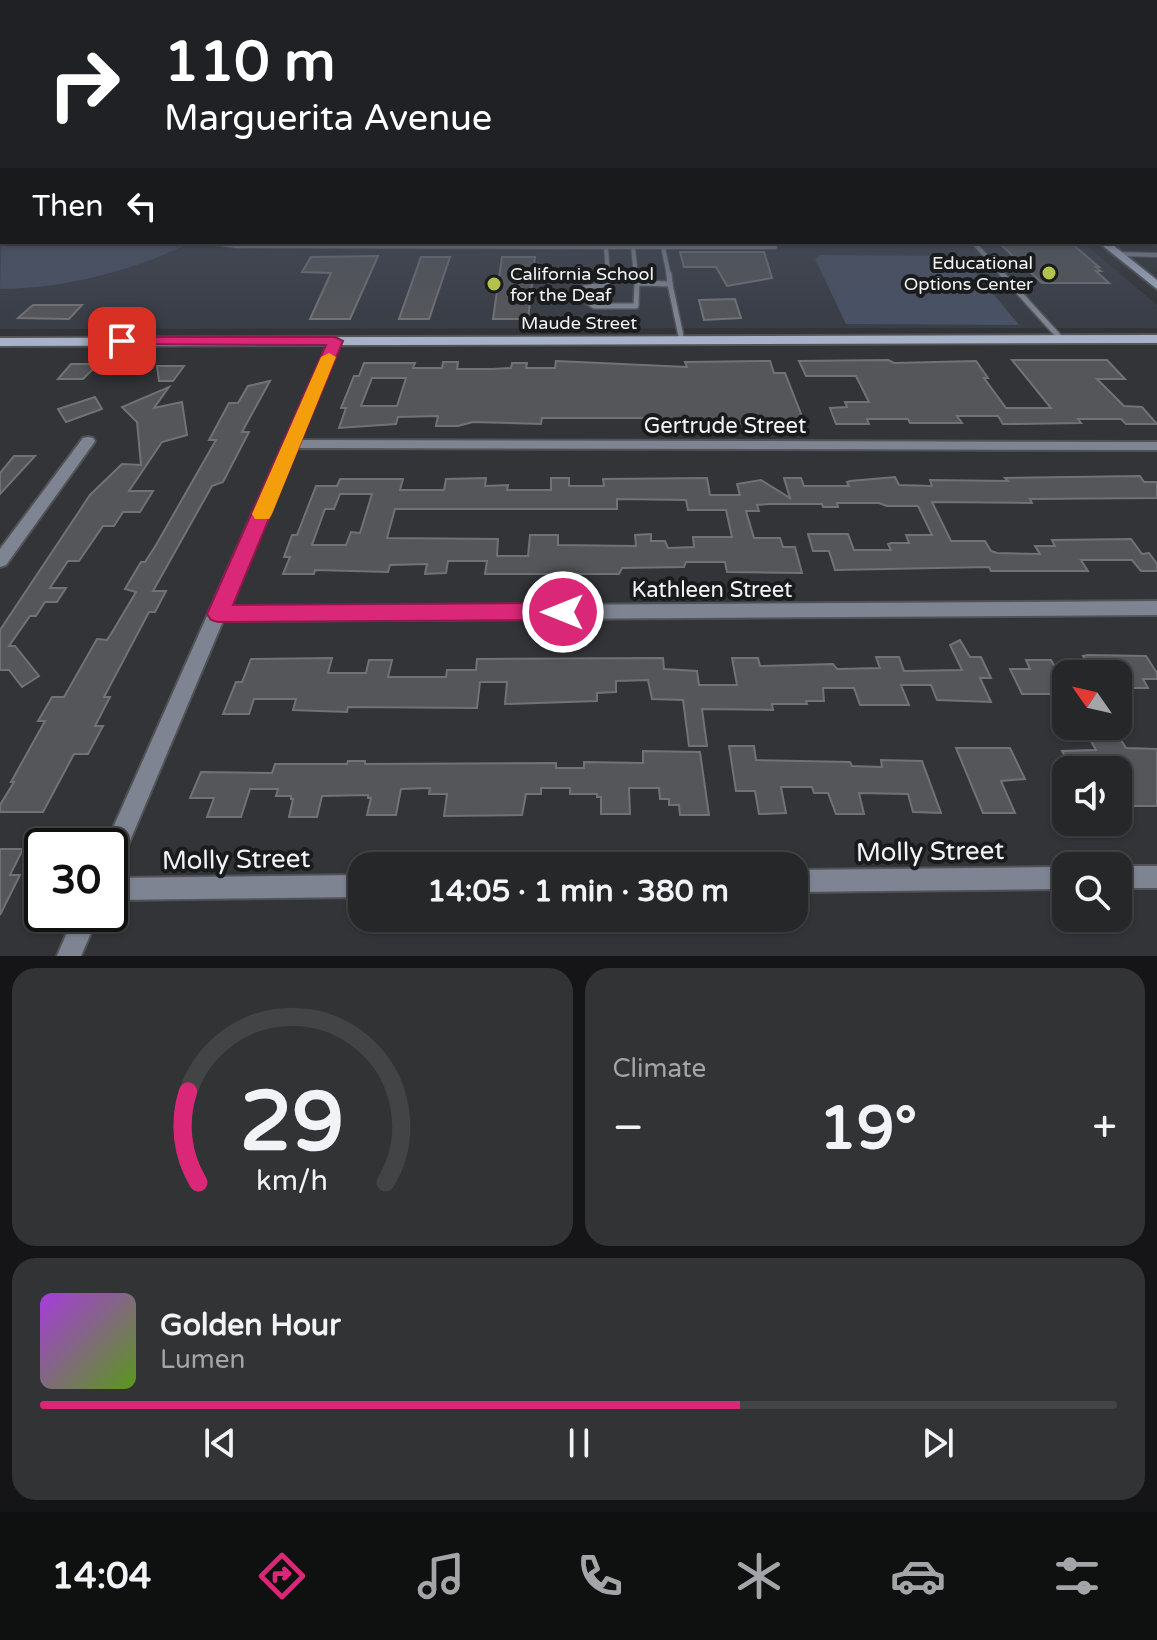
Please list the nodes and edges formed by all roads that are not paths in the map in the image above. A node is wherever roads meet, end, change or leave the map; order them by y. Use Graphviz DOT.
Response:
graph roads {
  1 [pos="224,244"];
  2 [pos="246,244"];
  3 [pos="651,244"];
  4 [pos="774,244"];
  5 [pos="975,244"];
  6 [pos="1106,244"];
  7 [pos="606,247"];
  8 [pos="633,247"];
  9 [pos="663,247"];
  10 [pos="1119,254"];
  11 [pos="1157,255"];
  12 [pos="637,283"];
  13 [pos="671,284"];
  14 [pos="1157,286"];
  15 [pos="1157,339"];
  16 [pos="1062,340"];
  17 [pos="335,341"];
  18 [pos="682,341"];
  19 [pos="0,342"];
  20 [pos="88,441"];
  21 [pos="293,444"];
  22 [pos="1157,446"];
  23 [pos="0,561"];
  24 [pos="1157,608"];
  25 [pos="218,614"];
  26 [pos="124,828"];
  27 [pos="1132,877"];
  28 [pos="1157,877"];
  29 [pos="1052,878"];
  30 [pos="808,881"];
  31 [pos="348,886"];
  32 [pos="128,889"];
  33 [pos="79,932"];
  34 [pos="69,956"];
  1 -- 2 [label="lane"];
  2 -- 7 [label="lane"];
  3 -- 8 [label="lane"];
  3 -- 9 [label="lane"];
  4 -- 9 [label="lane"];
  5 -- 16 [label="lane"];
  6 -- 10 [label="street"];
  7 -- 8 [label="lane"];
  7 -- 12 [label="lane"];
  8 -- 12 [label="lane"];
  9 -- 13 [label="lane"];
  10 -- 11 [label="lane"];
  10 -- 14 [label="street"];
  12 -- 13 [label="lane"];
  13 -- 18 [label="lane"];
  15 -- 16 [label="street, Maude Street"];
  16 -- 18 [label="street, Maude Street"];
  17 -- 18 [label="street, Maude Street"];
  17 -- 19 [label="street, Maude Street"];
  17 -- 21 [label="street"];
  20 -- 23 [label="street"];
  21 -- 22 [label="street, Gertrude Street"];
  21 -- 25 [label="street"];
  24 -- 25 [label="street, Kathleen Street"];
  25 -- 26 [label="street"];
  27 -- 28 [label="street"];
  29 -- 30 [label="street, Molly Street"];
  31 -- 32 [label="street, Molly Street"];
  33 -- 34 [label="street"];
}
